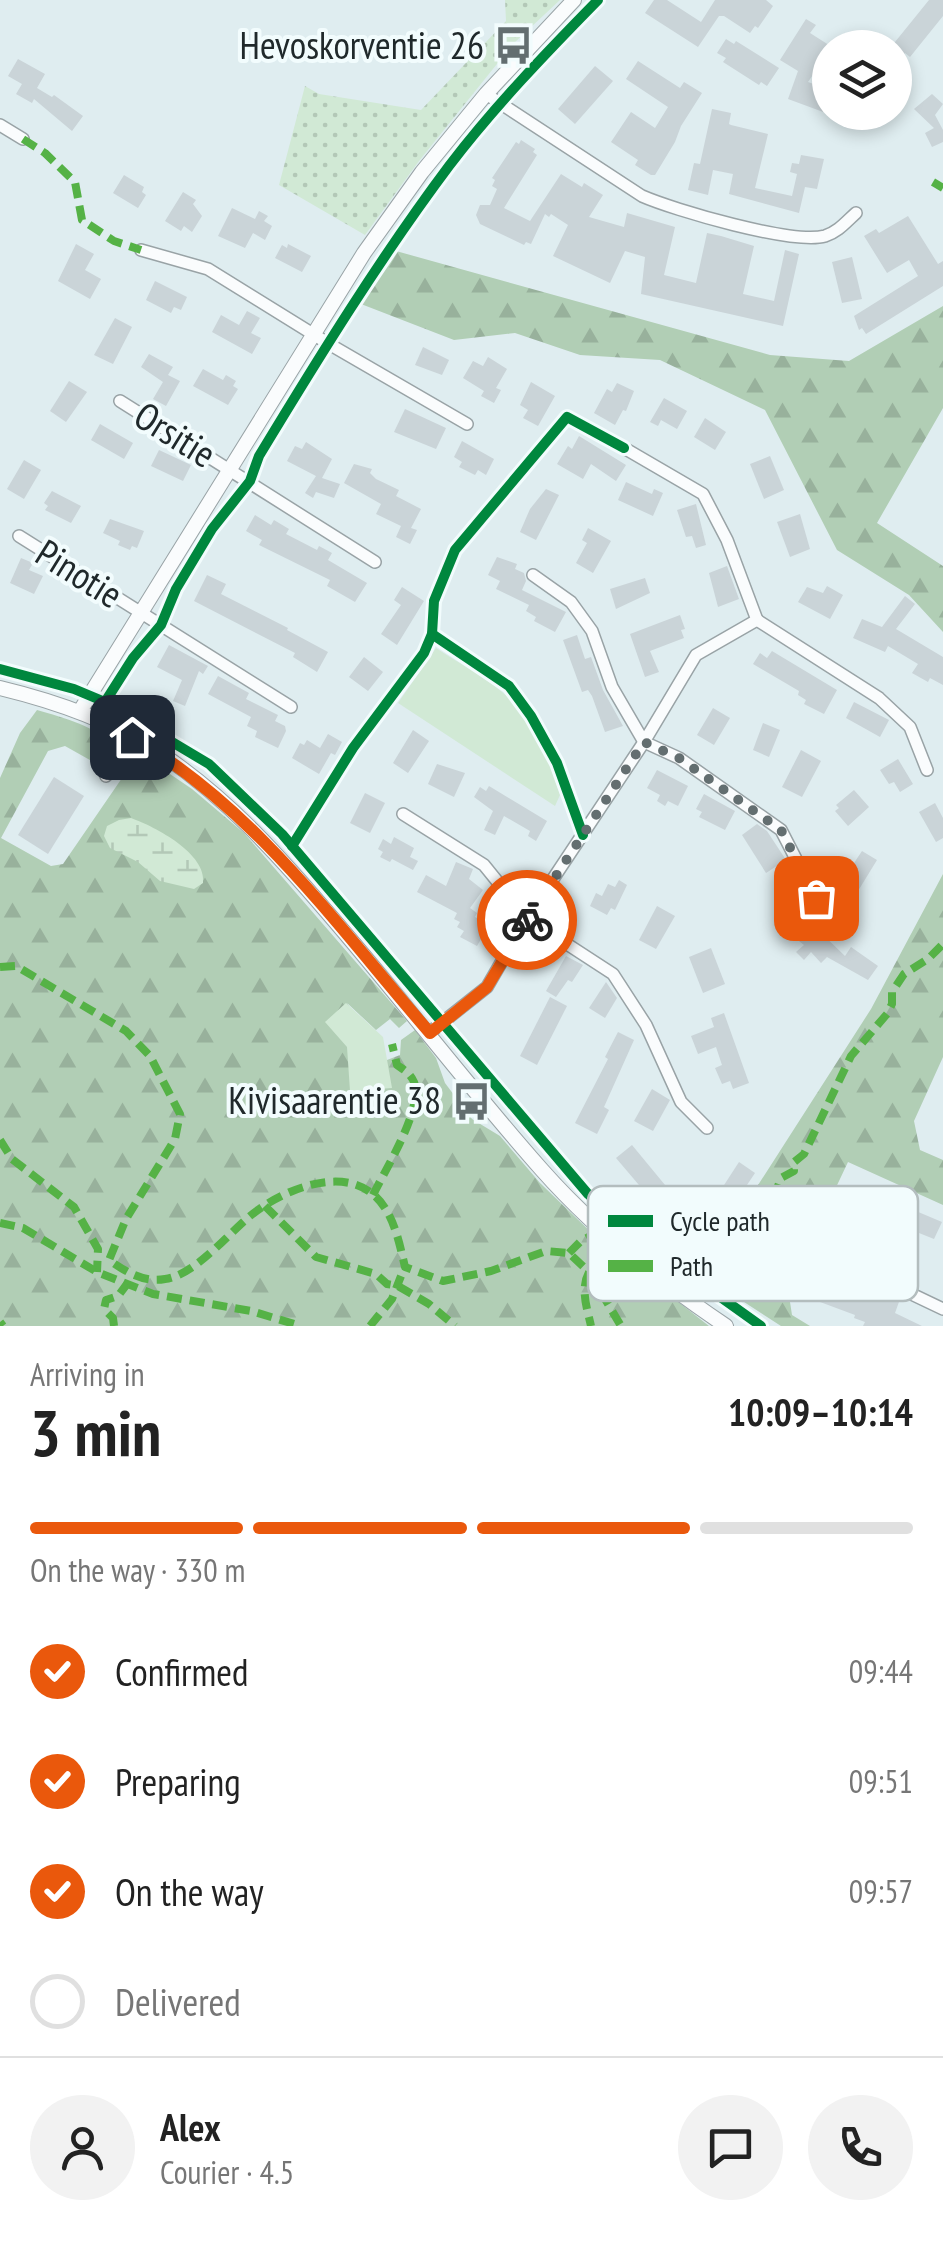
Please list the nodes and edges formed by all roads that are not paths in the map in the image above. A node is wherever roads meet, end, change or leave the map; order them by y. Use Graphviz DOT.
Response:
graph roads {
  1 [pos="574,0"];
  2 [pos="486,94"];
  3 [pos="0,125"];
  4 [pos="23,139"];
  5 [pos="856,213"];
  6 [pos="141,250"];
  7 [pos="313,335"];
  8 [pos="120,400"];
  9 [pos="466,424"];
  10 [pos="624,448"];
  11 [pos="230,468"];
  12 [pos="19,536"];
  13 [pos="375,562"];
  14 [pos="533,574"];
  15 [pos="140,611"];
  16 [pos="757,620"];
  17 [pos="0,688"];
  18 [pos="291,707"];
  19 [pos="80,711"];
  20 [pos="132,737"];
  21 [pos="644,742"];
  22 [pos="927,770"];
  23 [pos="106,776"];
  24 [pos="403,814"];
  25 [pos="527,918"];
  26 [pos="846,930"];
  27 [pos="430,1033"];
  28 [pos="707,1128"];
  29 [pos="588,1218"];
  30 [pos="918,1298"];
  31 [pos="691,1301"];
  32 [pos="943,1310"];
  33 [pos="726,1326"];
  1 -- 2 [label="street"];
  2 -- 5 [label="street"];
  2 -- 7 [label="street"];
  3 -- 4 [label="street"];
  6 -- 7 [label="street"];
  7 -- 9 [label="street"];
  7 -- 11 [label="street"];
  8 -- 11 [label="street, Orsitie"];
  10 -- 16 [label="street"];
  11 -- 13 [label="street, Orsitie"];
  11 -- 15 [label="street"];
  12 -- 15 [label="street, Pinotie"];
  14 -- 21 [label="street"];
  15 -- 18 [label="street, Pinotie"];
  15 -- 19 [label="street"];
  16 -- 21 [label="street"];
  16 -- 22 [label="street"];
  17 -- 19 [label="street"];
  19 -- 20 [label="street"];
  20 -- 23 [label="street"];
  20 -- 27 [label="street"];
  21 -- 25 [label="street"];
  21 -- 26 [label="street"];
  24 -- 25 [label="street"];
  25 -- 27 [label="street"];
  25 -- 28 [label="street"];
  27 -- 29 [label="street"];
  30 -- 32 [label="street"];
  31 -- 33 [label="street"];
}
